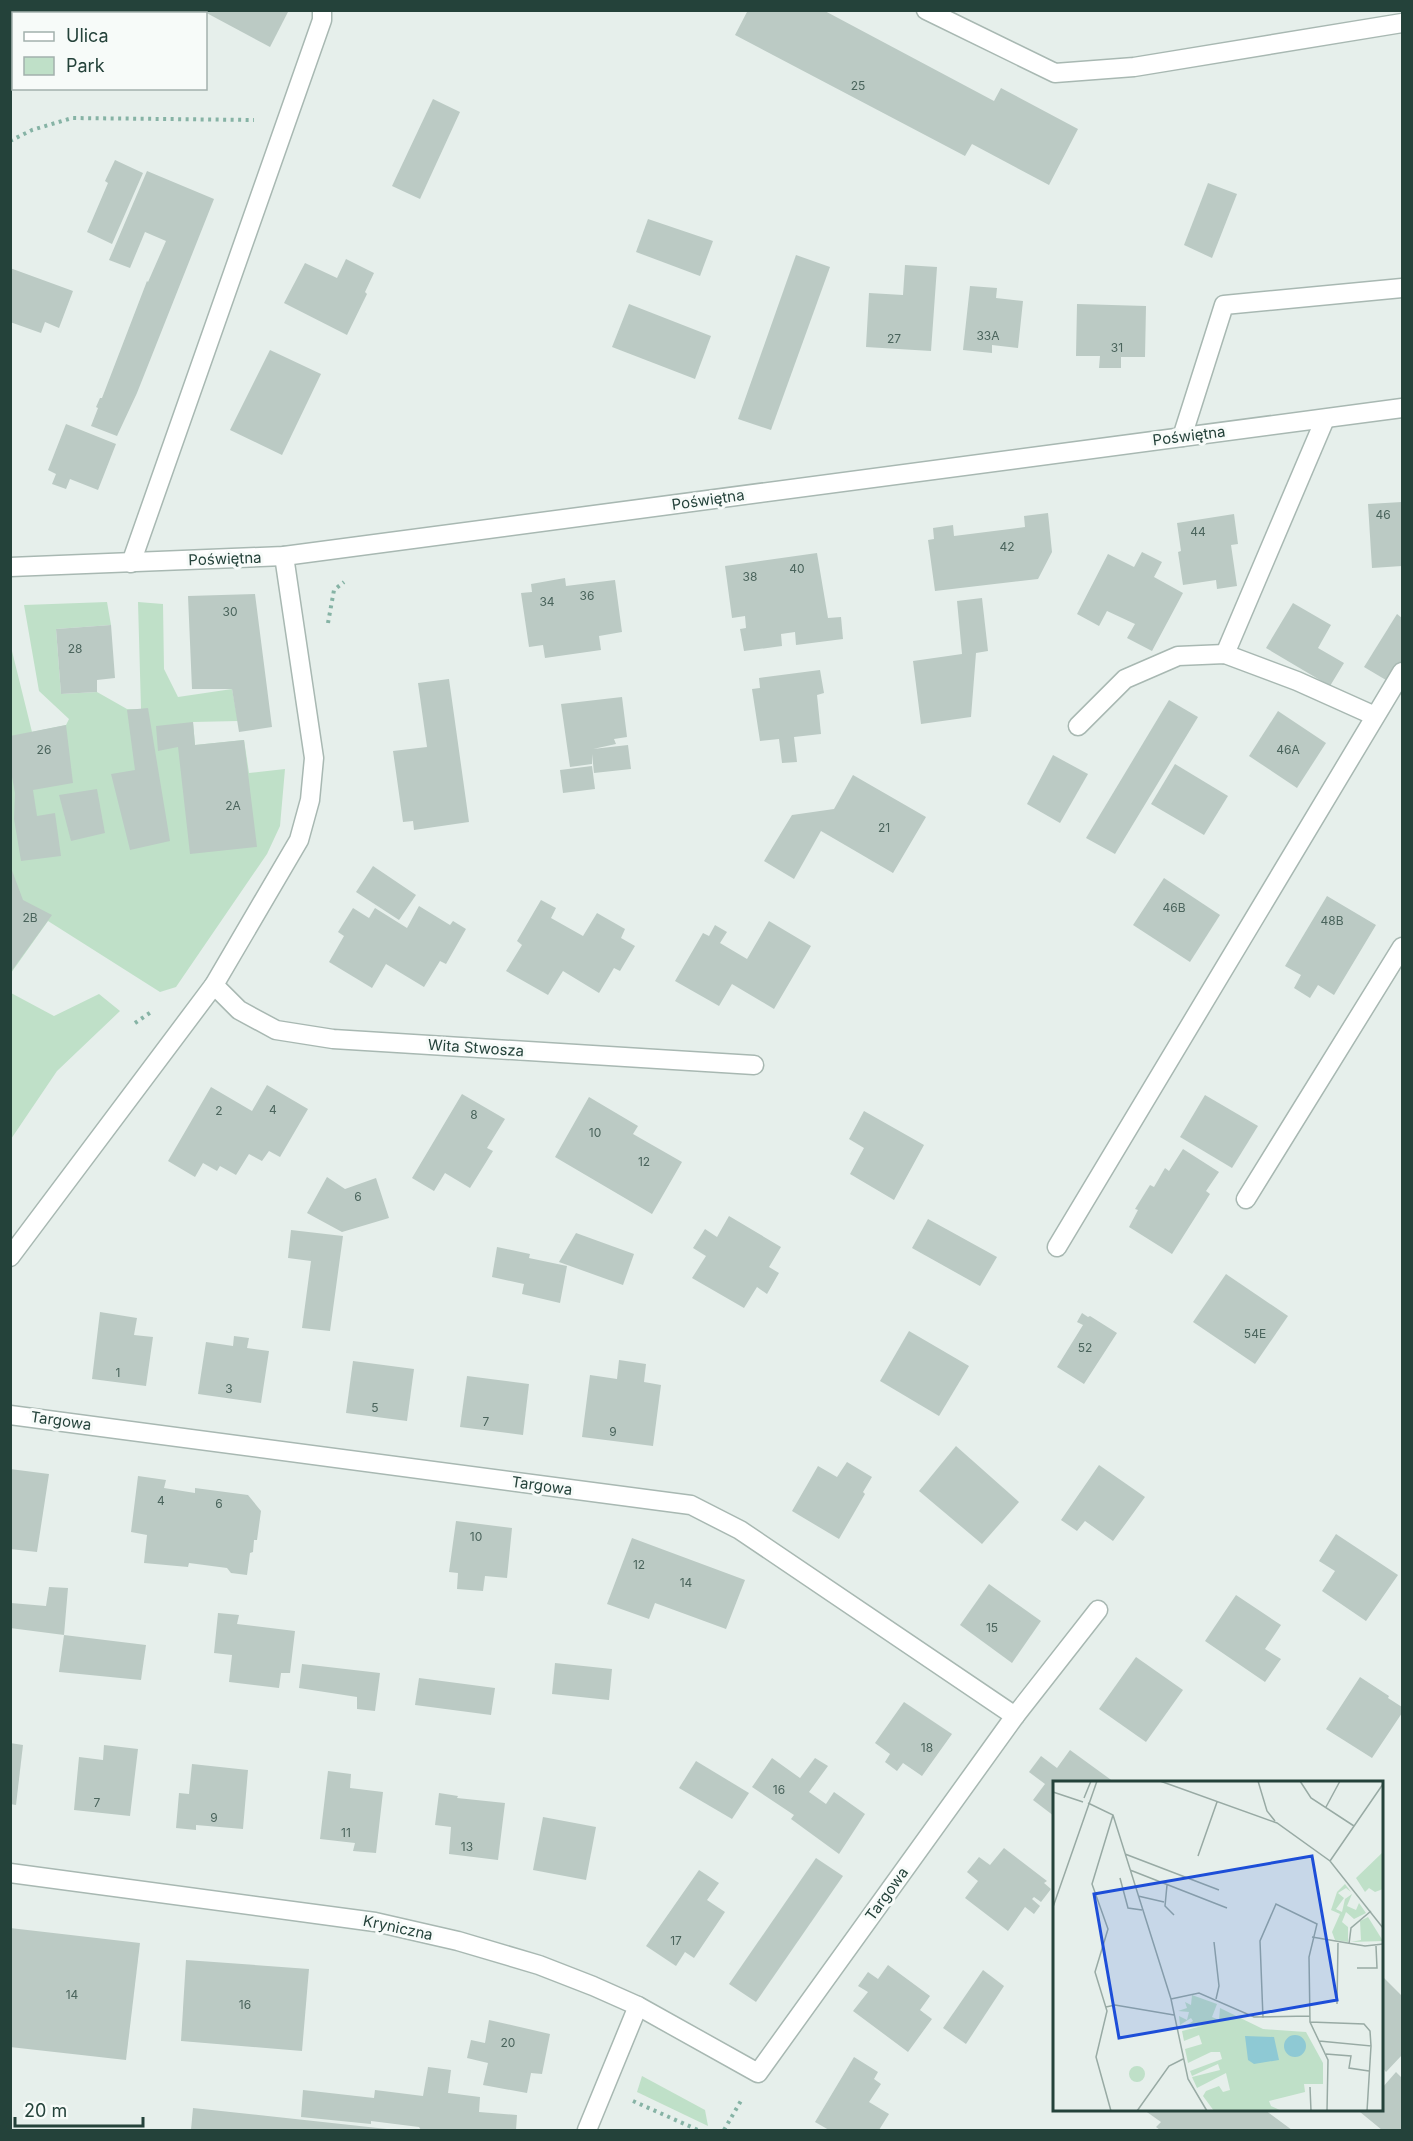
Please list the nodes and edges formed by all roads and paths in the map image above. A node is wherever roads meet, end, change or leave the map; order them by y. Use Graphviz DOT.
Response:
graph roads {
  1 [pos="322,10"];
  2 [pos="926,10"];
  3 [pos="1402,24"];
  4 [pos="287,121"];
  5 [pos="10,141"];
  6 [pos="1402,288"];
  7 [pos="1402,408"];
  8 [pos="1325,419"];
  9 [pos="1182,437"];
  10 [pos="284,556"];
  11 [pos="132,562"];
  12 [pos="10,567"];
  13 [pos="352,575"];
  14 [pos="327,625"];
  15 [pos="1225,654"];
  16 [pos="1402,672"];
  17 [pos="1375,716"];
  18 [pos="1078,726"];
  19 [pos="1402,947"];
  20 [pos="214,985"];
  21 [pos="153,1011"];
  22 [pos="135,1023"];
  23 [pos="754,1065"];
  24 [pos="1246,1199"];
  25 [pos="1057,1247"];
  26 [pos="10,1257"];
  27 [pos="10,1415"];
  28 [pos="1098,1610"];
  29 [pos="1015,1716"];
  30 [pos="10,1873"];
  31 [pos="638,2006"];
  32 [pos="758,2073"];
  33 [pos="604,2088"];
  34 [pos="587,2130"];
  35 [pos="698,2130"];
  1 -- 4 [label="street"];
  2 -- 3 [label="street"];
  4 -- 5 [label="path"];
  4 -- 11 [label="street"];
  6 -- 9 [label="street"];
  7 -- 8 [label="street, Poświętna"];
  8 -- 9 [label="street, Poświętna"];
  8 -- 15 [label="street"];
  9 -- 10 [label="street, Poświętna"];
  10 -- 11 [label="street, Poświętna"];
  10 -- 20 [label="street"];
  11 -- 12 [label="street, Poświętna"];
  13 -- 14 [label="path"];
  15 -- 17 [label="street"];
  15 -- 18 [label="street"];
  16 -- 17 [label="street"];
  17 -- 25 [label="street"];
  19 -- 24 [label="street"];
  20 -- 23 [label="street, Wita Stwosza"];
  20 -- 26 [label="street"];
  21 -- 22 [label="path"];
  27 -- 29 [label="street, Targowa"];
  28 -- 29 [label="street, Targowa"];
  29 -- 32 [label="street, Targowa"];
  30 -- 31 [label="street, Kryniczna"];
  31 -- 32 [label="street, Kryniczna"];
  31 -- 33 [label="street"];
  33 -- 34 [label="street"];
  33 -- 35 [label="path"];
}
